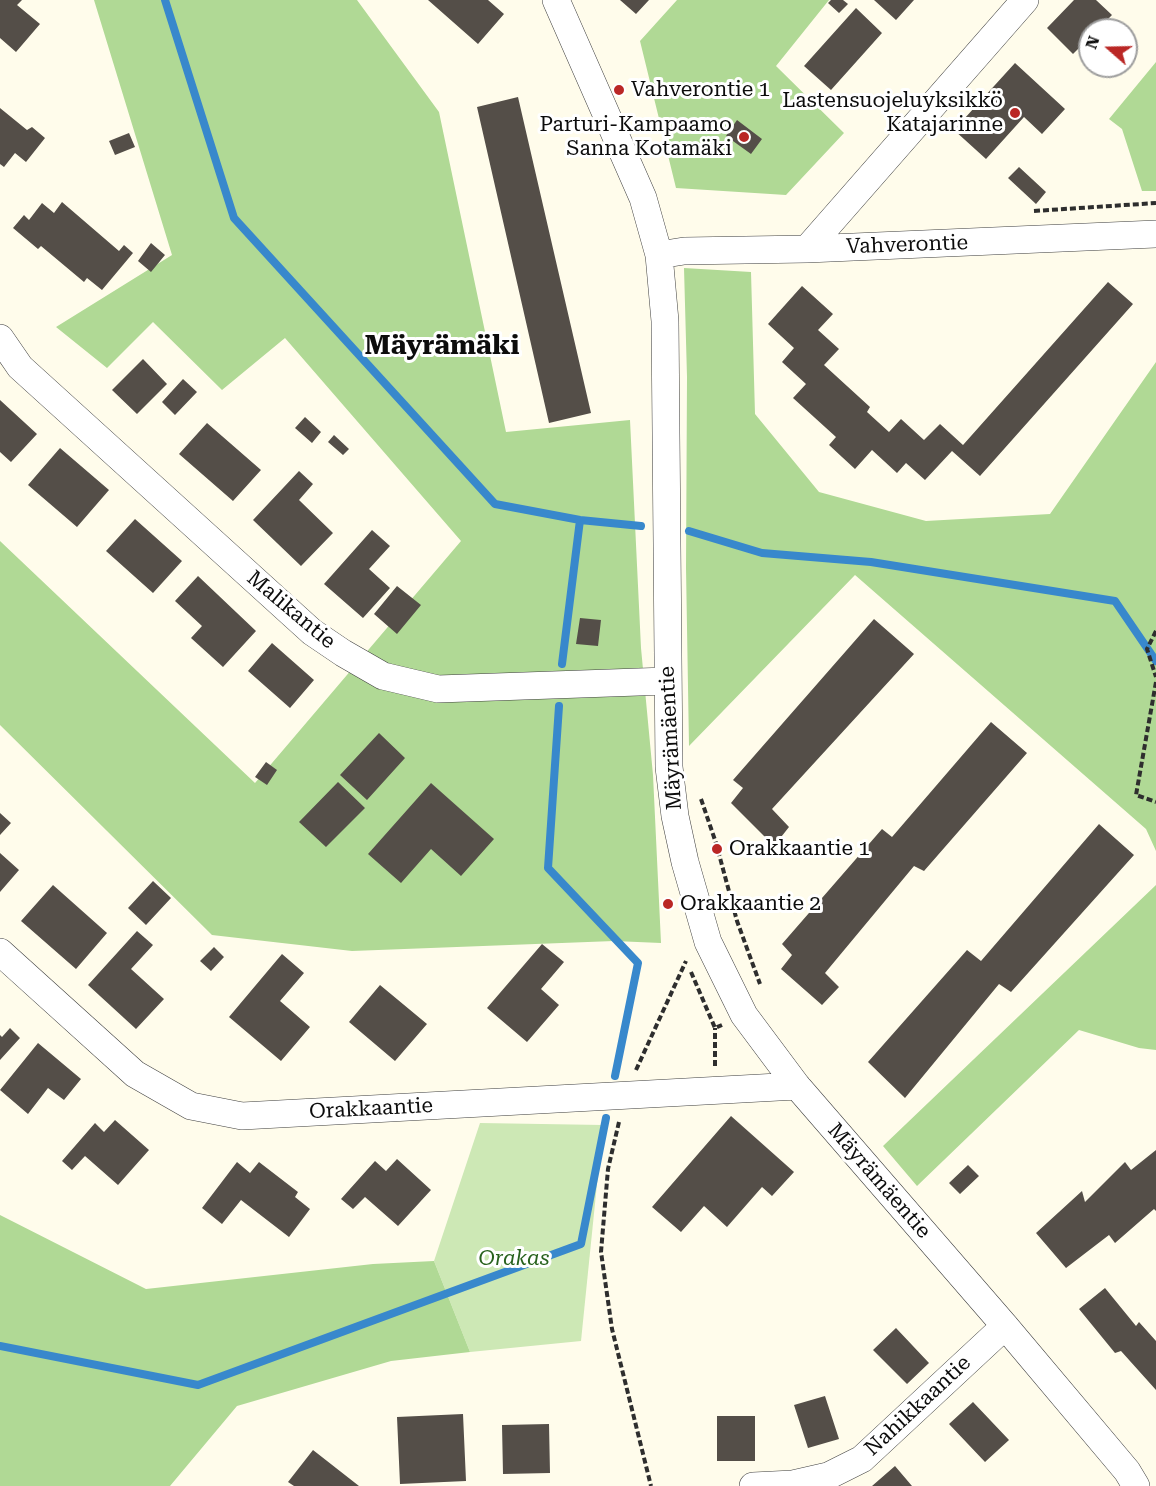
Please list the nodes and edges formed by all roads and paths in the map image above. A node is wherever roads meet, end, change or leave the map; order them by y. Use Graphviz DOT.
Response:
graph roads {
  1 [pos="556,0"];
  2 [pos="1025,0"];
  3 [pos="1156,234"];
  4 [pos="807,249"];
  5 [pos="659,255"];
  6 [pos="0,338"];
  7 [pos="1156,632"];
  8 [pos="1156,677"];
  9 [pos="667,681"];
  10 [pos="1156,682"];
  11 [pos="698,789"];
  12 [pos="1156,802"];
  13 [pos="0,952"];
  14 [pos="686,961"];
  15 [pos="764,993"];
  16 [pos="715,1028"];
  17 [pos="797,1086"];
  18 [pos="715,1091"];
  19 [pos="624,1096"];
  20 [pos="1005,1326"];
  21 [pos="651,1486"];
  22 [pos="753,1486"];
  23 [pos="1136,1486"];
  1 -- 5 [label="street, Mäyrämäentie"];
  2 -- 4 [label="street"];
  3 -- 4 [label="street, Vahverontie"];
  4 -- 5 [label="street, Vahverontie"];
  5 -- 9 [label="street, Mäyrämäentie"];
  6 -- 9 [label="street, Malikantie"];
  7 -- 8 [label="path"];
  9 -- 17 [label="street, Mäyrämäentie"];
  10 -- 12 [label="path"];
  11 -- 15 [label="path"];
  13 -- 19 [label="street, Orakkaantie"];
  14 -- 19 [label="path"];
  16 -- 18 [label="path"];
  17 -- 18 [label="street, Orakkaantie"];
  17 -- 20 [label="street, Mäyrämäentie"];
  18 -- 19 [label="street, Orakkaantie"];
  19 -- 21 [label="path"];
  20 -- 22 [label="street, Nahikkaantie"];
  20 -- 23 [label="street, Mäyrämäentie"];
}
